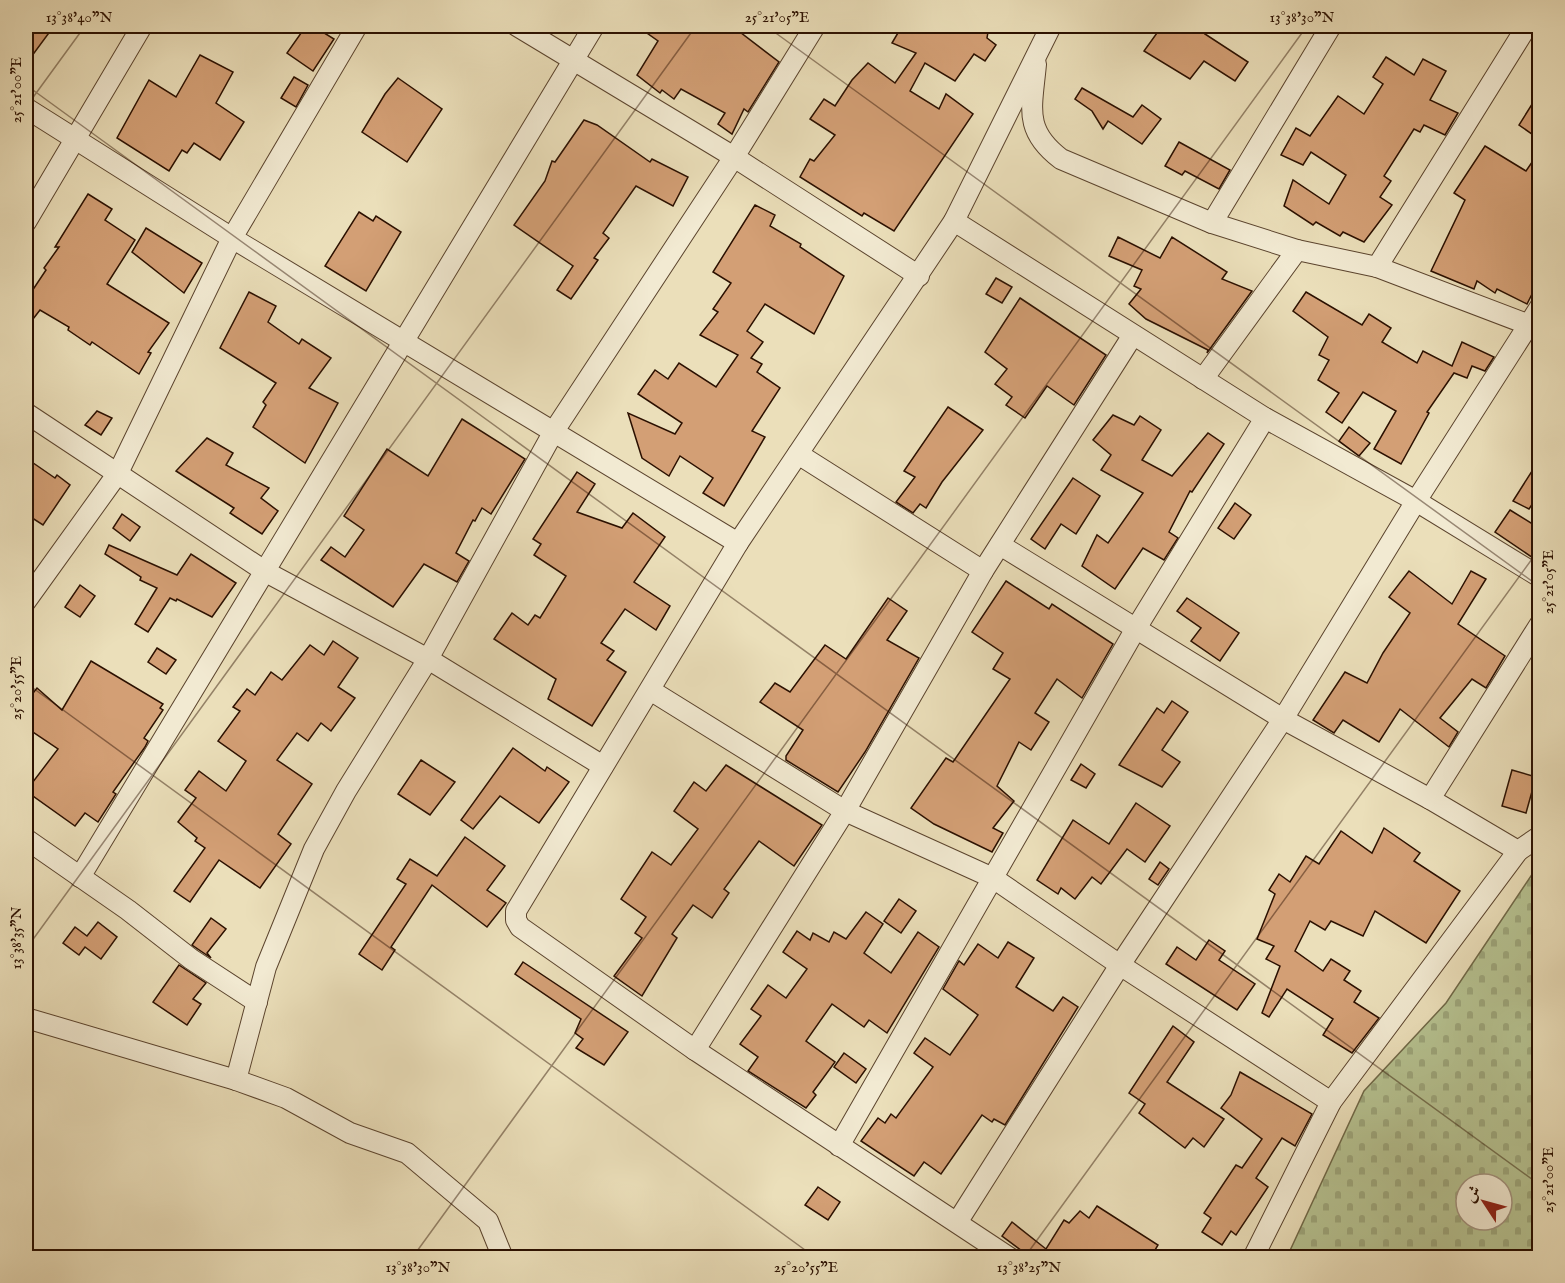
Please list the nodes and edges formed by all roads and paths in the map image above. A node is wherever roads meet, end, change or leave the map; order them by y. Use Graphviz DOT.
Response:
graph roads {
  1 [pos="142,26"];
  2 [pos="357,26"];
  3 [pos="516,26"];
  4 [pos="594,26"];
  5 [pos="815,26"];
  6 [pos="1051,26"];
  7 [pos="1331,26"];
  8 [pos="1527,26"];
  9 [pos="1037,56"];
  10 [pos="574,59"];
  11 [pos="26,108"];
  12 [pos="74,137"];
  13 [pos="734,157"];
  14 [pos="954,221"];
  15 [pos="26,222"];
  16 [pos="1212,223"];
  17 [pos="232,238"];
  18 [pos="1297,250"];
  19 [pos="1377,267"];
  20 [pos="919,276"];
  21 [pos="1539,308"];
  22 [pos="1534,327"];
  23 [pos="1133,335"];
  24 [pos="402,340"];
  25 [pos="1203,379"];
  26 [pos="26,413"];
  27 [pos="1264,417"];
  28 [pos="554,431"];
  29 [pos="798,454"];
  30 [pos="118,473"];
  31 [pos="1416,501"];
  32 [pos="738,543"];
  33 [pos="1000,544"];
  34 [pos="983,571"];
  35 [pos="266,572"];
  36 [pos="1539,577"];
  37 [pos="26,601"];
  38 [pos="1539,624"];
  39 [pos="1136,630"];
  40 [pos="428,658"];
  41 [pos="650,690"];
  42 [pos="1283,719"];
  43 [pos="603,766"];
  44 [pos="1430,799"];
  45 [pos="845,811"];
  46 [pos="1539,836"];
  47 [pos="26,839"];
  48 [pos="1518,851"];
  49 [pos="80,877"];
  50 [pos="993,878"];
  51 [pos="1120,965"];
  52 [pos="256,1002"];
  53 [pos="26,1018"];
  54 [pos="695,1050"];
  55 [pos="236,1080"];
  56 [pos="1330,1102"];
  57 [pos="839,1146"];
  58 [pos="958,1221"];
  59 [pos="503,1257"];
  60 [pos="1010,1257"];
  61 [pos="1253,1257"];
  1 -- 12 [label="street"];
  2 -- 17 [label="street"];
  3 -- 10 [label="street"];
  4 -- 10 [label="street"];
  5 -- 13 [label="street"];
  6 -- 9 [label="street"];
  7 -- 16 [label="street"];
  8 -- 19 [label="street"];
  9 -- 14 [label="street"];
  9 -- 16 [label="street"];
  10 -- 13 [label="street"];
  10 -- 24 [label="street"];
  11 -- 12 [label="street"];
  12 -- 15 [label="street"];
  12 -- 17 [label="street"];
  13 -- 20 [label="street"];
  13 -- 28 [label="street"];
  14 -- 20 [label="street"];
  14 -- 23 [label="street"];
  16 -- 18 [label="street"];
  17 -- 24 [label="street"];
  17 -- 30 [label="street"];
  18 -- 19 [label="street"];
  18 -- 25 [label="street"];
  19 -- 22 [label="street"];
  20 -- 29 [label="street"];
  21 -- 22 [label="street"];
  22 -- 31 [label="street"];
  23 -- 25 [label="street"];
  23 -- 33 [label="street"];
  24 -- 28 [label="street"];
  24 -- 35 [label="street"];
  25 -- 27 [label="street"];
  26 -- 30 [label="street"];
  27 -- 31 [label="street"];
  27 -- 39 [label="street"];
  28 -- 32 [label="street"];
  28 -- 40 [label="street"];
  29 -- 32 [label="street"];
  29 -- 34 [label="street"];
  30 -- 35 [label="street"];
  30 -- 37 [label="street"];
  31 -- 36 [label="street"];
  31 -- 42 [label="street"];
  32 -- 41 [label="street"];
  33 -- 34 [label="street"];
  33 -- 39 [label="street"];
  34 -- 45 [label="street"];
  35 -- 40 [label="street"];
  35 -- 49 [label="street"];
  38 -- 44 [label="street"];
  39 -- 42 [label="street"];
  39 -- 50 [label="street"];
  40 -- 43 [label="street"];
  40 -- 52 [label="street"];
  41 -- 43 [label="street"];
  41 -- 45 [label="street"];
  42 -- 44 [label="street"];
  42 -- 51 [label="street"];
  43 -- 54 [label="street"];
  44 -- 48 [label="street"];
  45 -- 50 [label="street"];
  45 -- 54 [label="street"];
  46 -- 48 [label="street"];
  47 -- 49 [label="street"];
  48 -- 56 [label="street"];
  49 -- 52 [label="street"];
  50 -- 51 [label="street"];
  50 -- 57 [label="street"];
  51 -- 56 [label="street"];
  51 -- 58 [label="street"];
  52 -- 55 [label="street"];
  53 -- 55 [label="street"];
  54 -- 57 [label="street"];
  55 -- 59 [label="street"];
  56 -- 61 [label="street"];
  57 -- 58 [label="street"];
  58 -- 60 [label="street"];
}
